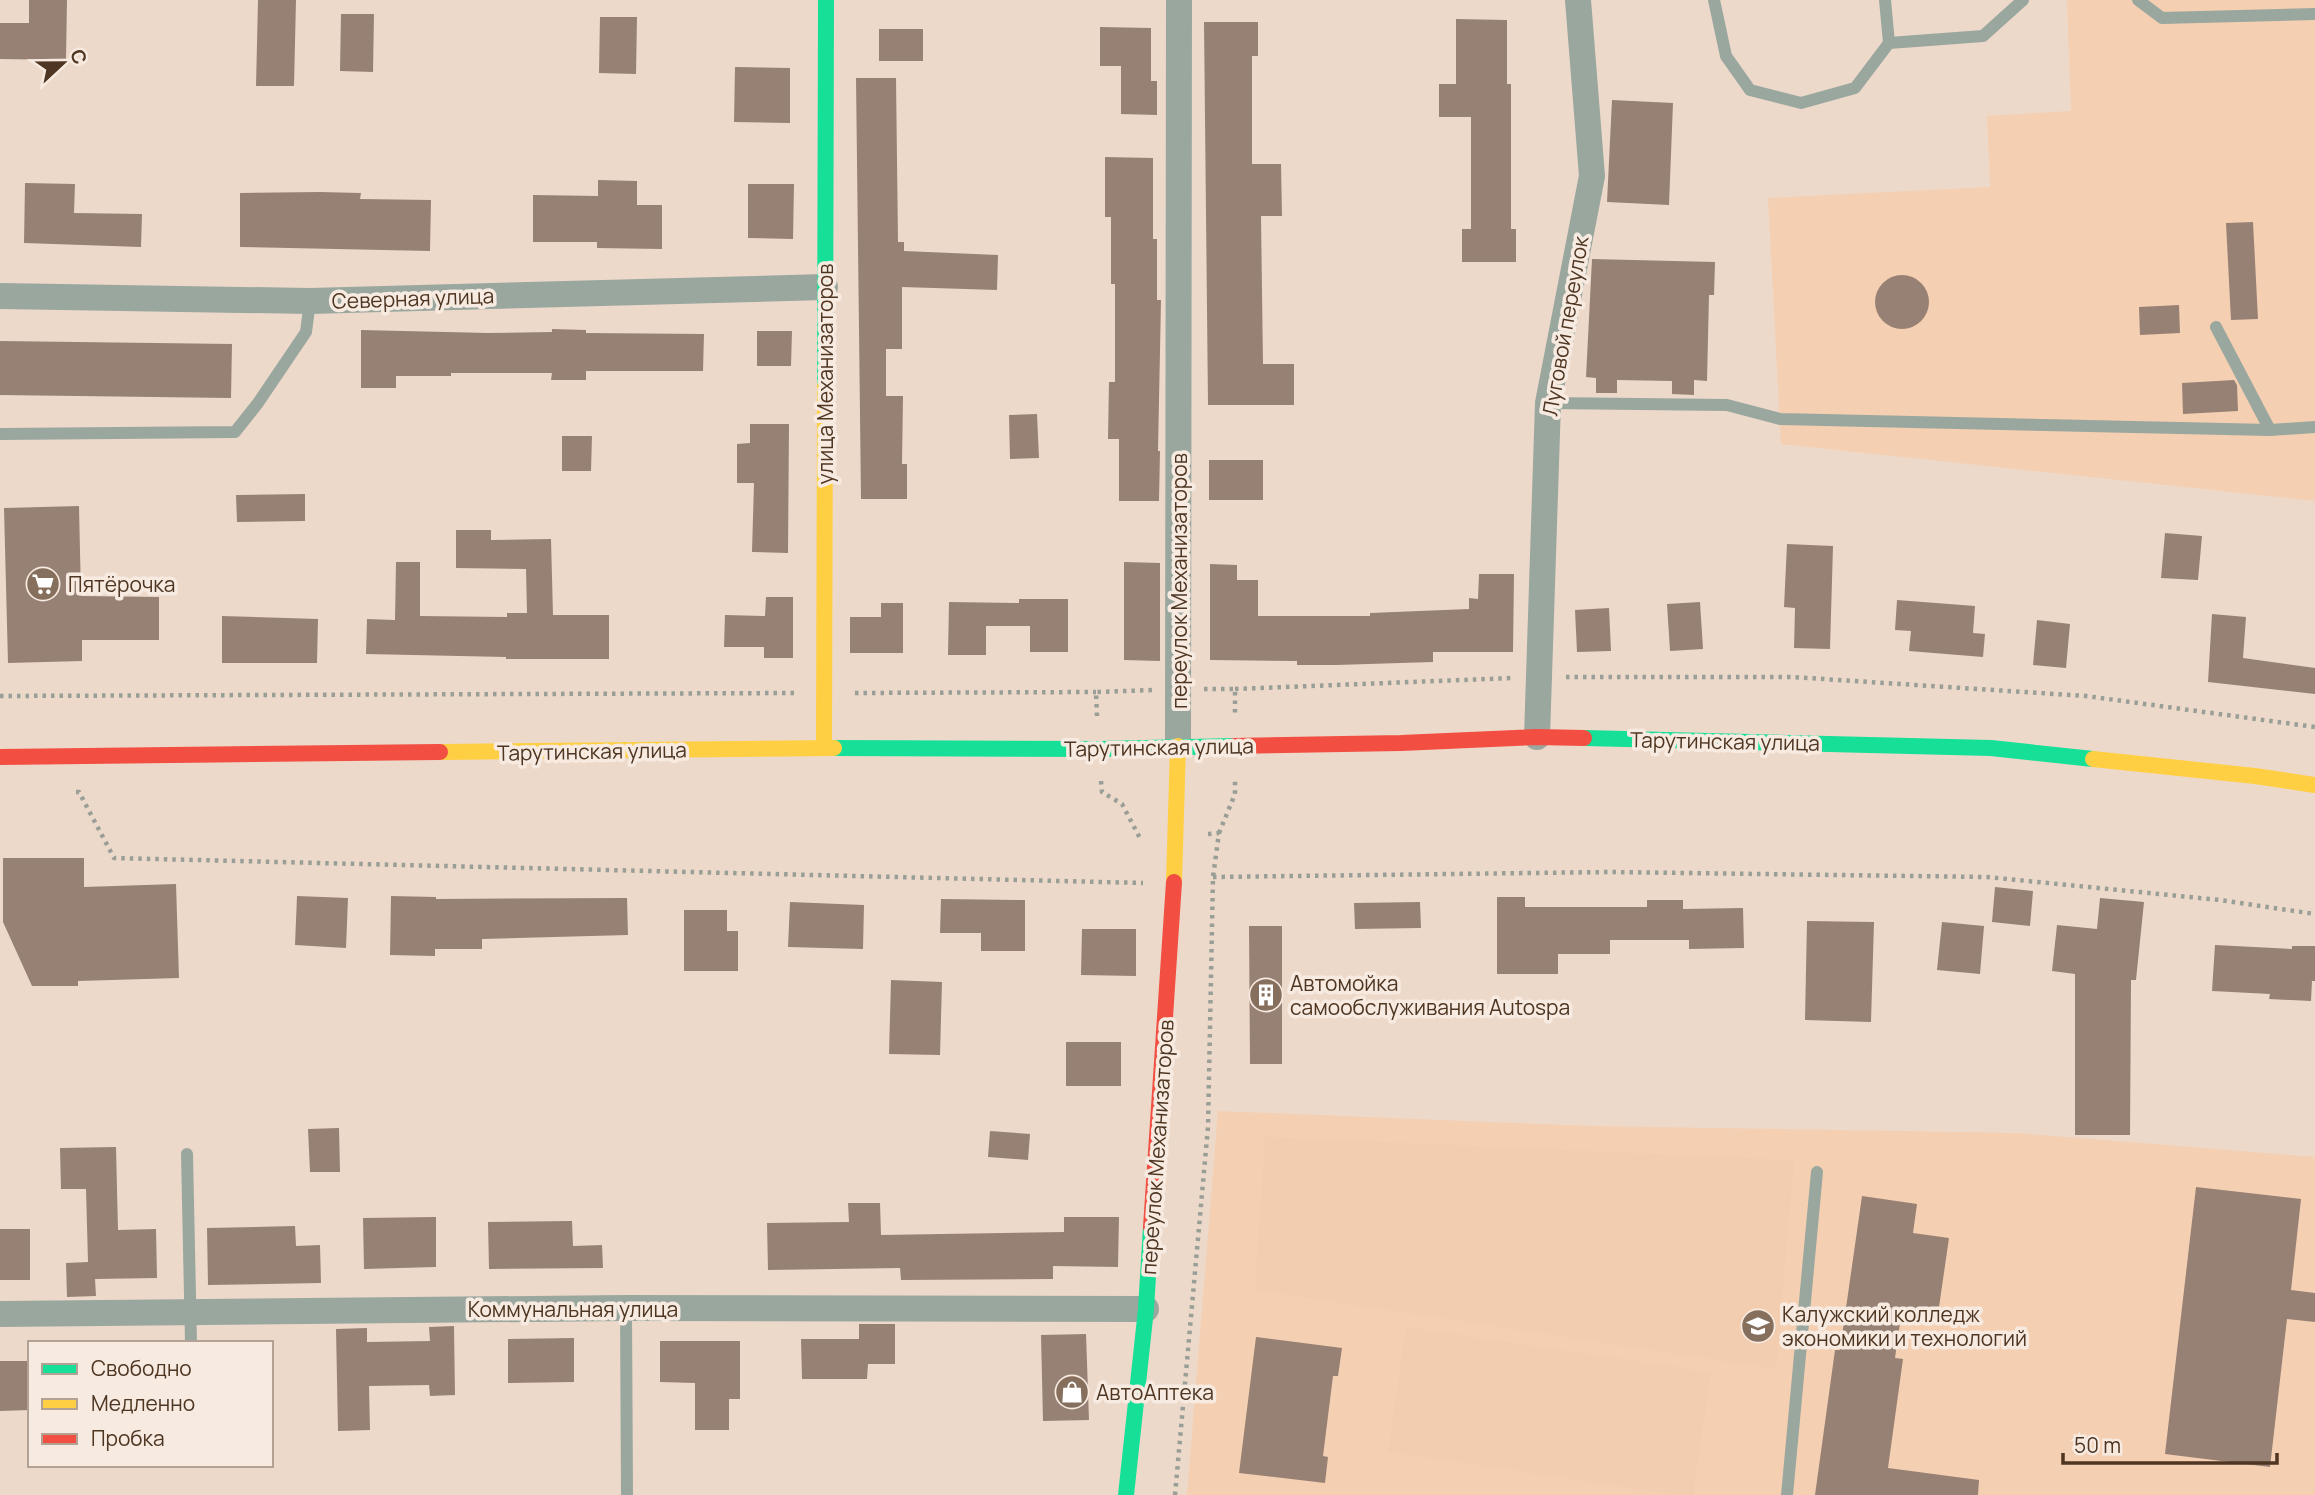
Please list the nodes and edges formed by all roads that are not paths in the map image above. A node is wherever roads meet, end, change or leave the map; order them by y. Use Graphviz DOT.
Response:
graph roads {
  1 [pos="826,0"];
  2 [pos="1179,0"];
  3 [pos="1578,0"];
  4 [pos="1714,0"];
  5 [pos="1885,0"];
  6 [pos="2023,0"];
  7 [pos="2138,0"];
  8 [pos="2315,14"];
  9 [pos="1889,43"];
  10 [pos="825,287"];
  11 [pos="0,296"];
  12 [pos="310,300"];
  13 [pos="2216,327"];
  14 [pos="1548,403"];
  15 [pos="2315,427"];
  16 [pos="2270,430"];
  17 [pos="0,434"];
  18 [pos="1537,737"];
  19 [pos="1178,746"];
  20 [pos="824,748"];
  21 [pos="0,757"];
  22 [pos="2315,785"];
  23 [pos="187,1154"];
  24 [pos="1817,1172"];
  25 [pos="626,1308"];
  26 [pos="1146,1309"];
  27 [pos="190,1312"];
  28 [pos="0,1314"];
  29 [pos="191,1341"];
  30 [pos="627,1495"];
  31 [pos="1126,1495"];
  32 [pos="1787,1495"];
  1 -- 10 [label="main road, улица Механизаторов"];
  2 -- 19 [label="street, переулок Механизаторов"];
  3 -- 14 [label="street, Луговой переулок"];
  4 -- 9 [label="lane"];
  5 -- 9 [label="lane"];
  6 -- 9 [label="lane"];
  7 -- 8 [label="lane"];
  10 -- 12 [label="street, Северная улица"];
  10 -- 20 [label="main road, улица Механизаторов"];
  11 -- 12 [label="street, Северная улица"];
  12 -- 17 [label="lane"];
  13 -- 16 [label="lane"];
  14 -- 16 [label="lane"];
  14 -- 18 [label="street, Луговой переулок"];
  15 -- 16 [label="lane"];
  18 -- 19 [label="main road, Тарутинская улица"];
  18 -- 22 [label="main road, Тарутинская улица"];
  19 -- 20 [label="main road, Тарутинская улица"];
  19 -- 26 [label="main road, переулок Механизаторов"];
  20 -- 21 [label="main road, Тарутинская улица"];
  23 -- 27 [label="lane"];
  24 -- 32 [label="lane"];
  25 -- 26 [label="street, Коммунальная улица"];
  25 -- 27 [label="street, Коммунальная улица"];
  25 -- 30 [label="lane"];
  26 -- 31 [label="main road, переулок Механизаторов"];
  27 -- 28 [label="street, Коммунальная улица"];
  27 -- 29 [label="lane"];
}
